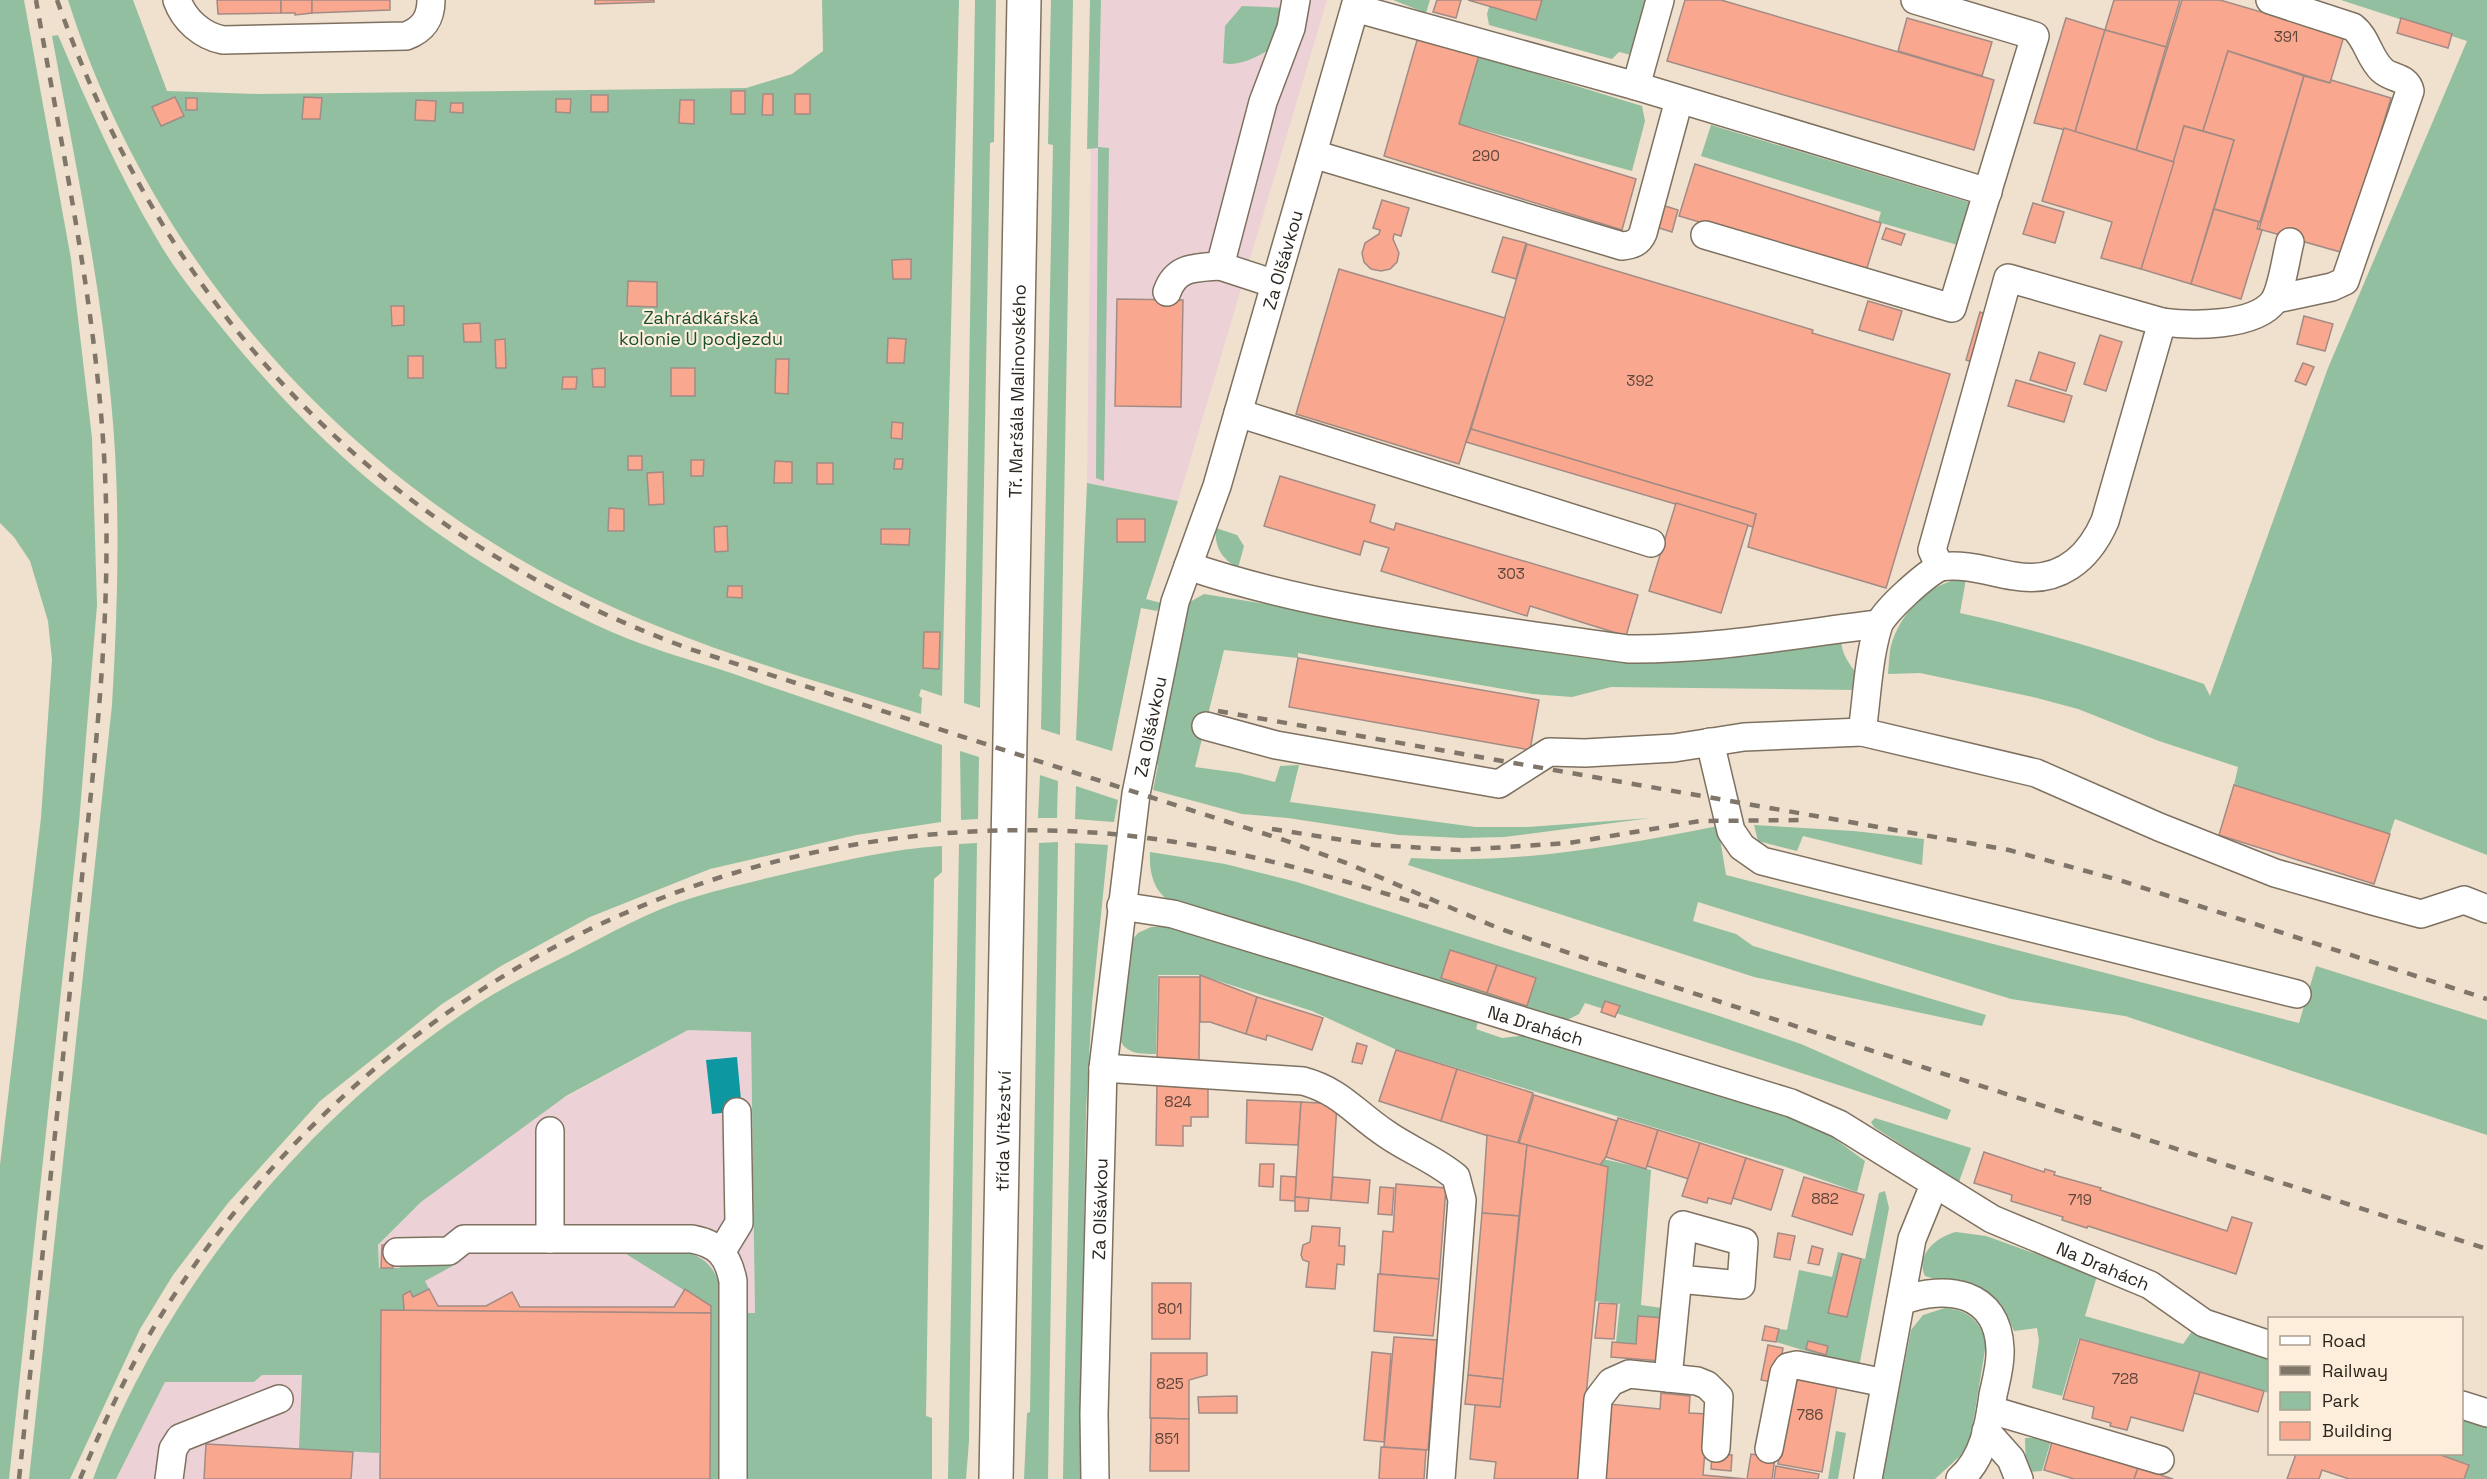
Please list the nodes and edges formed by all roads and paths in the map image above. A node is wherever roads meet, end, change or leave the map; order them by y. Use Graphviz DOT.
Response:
graph roads {
  1 [pos="177,0"];
  2 [pos="432,0"];
  3 [pos="1024,0"];
  4 [pos="1296,0"];
  5 [pos="1660,0"];
  6 [pos="1915,0"];
  7 [pos="2270,0"];
  8 [pos="1356,4"];
  9 [pos="1636,86"];
  10 [pos="1679,99"];
  11 [pos="1313,154"];
  12 [pos="1988,192"];
  13 [pos="1705,235"];
  14 [pos="2290,242"];
  15 [pos="1220,266"];
  16 [pos="1275,284"];
  17 [pos="1167,292"];
  18 [pos="2276,299"];
  19 [pos="2162,322"];
  20 [pos="1238,413"];
  21 [pos="1651,543"];
  22 [pos="1188,566"];
  23 [pos="1940,567"];
  24 [pos="1878,624"];
  25 [pos="1206,726"];
  26 [pos="1862,732"];
  27 [pos="1710,742"];
  28 [pos="1010,784"];
  29 [pos="1121,906"];
  30 [pos="2487,909"];
  31 [pos="2297,994"];
  32 [pos="1103,1068"];
  33 [pos="737,1112"];
  34 [pos="550,1131"];
  35 [pos="1934,1185"];
  36 [pos="550,1239"];
  37 [pos="722,1251"];
  38 [pos="397,1252"];
  39 [pos="1679,1279"];
  40 [pos="1901,1301"];
  41 [pos="2268,1344"];
  42 [pos="1668,1378"];
  43 [pos="1885,1383"];
  44 [pos="279,1399"];
  45 [pos="2463,1405"];
  46 [pos="2487,1413"];
  47 [pos="1989,1420"];
  48 [pos="1716,1448"];
  49 [pos="1770,1449"];
  50 [pos="2160,1460"];
  51 [pos="169,1479"];
  52 [pos="733,1479"];
  53 [pos="996,1479"];
  54 [pos="1095,1479"];
  55 [pos="1441,1479"];
  56 [pos="1592,1479"];
  57 [pos="1868,1479"];
  58 [pos="1960,1479"];
  59 [pos="2019,1479"];
  1 -- 2 [label="street"];
  3 -- 28 [label="main road, Tř. Maršála Malinovského"];
  4 -- 15 [label="street"];
  5 -- 9 [label="street"];
  6 -- 12 [label="street"];
  7 -- 18 [label="street"];
  8 -- 9 [label="street"];
  8 -- 11 [label="street, Za Olšávkou"];
  9 -- 10 [label="street"];
  10 -- 11 [label="street"];
  10 -- 12 [label="street"];
  11 -- 16 [label="street, Za Olšávkou"];
  12 -- 13 [label="street"];
  14 -- 18 [label="street"];
  15 -- 16 [label="street"];
  15 -- 17 [label="street"];
  16 -- 20 [label="street, Za Olšávkou"];
  18 -- 19 [label="street"];
  19 -- 23 [label="street"];
  19 -- 23 [label="street"];
  20 -- 21 [label="street"];
  20 -- 22 [label="street, Za Olšávkou"];
  22 -- 24 [label="street"];
  22 -- 29 [label="street, Za Olšávkou"];
  23 -- 24 [label="street"];
  24 -- 26 [label="street"];
  25 -- 27 [label="street"];
  26 -- 27 [label="street"];
  26 -- 30 [label="street"];
  27 -- 31 [label="street"];
  28 -- 53 [label="main road, třída Vítězství"];
  29 -- 32 [label="street, Za Olšávkou"];
  29 -- 35 [label="street, Na Drahách"];
  32 -- 54 [label="street, Za Olšávkou"];
  32 -- 55 [label="street"];
  33 -- 37 [label="street"];
  34 -- 36 [label="street"];
  35 -- 40 [label="street"];
  35 -- 41 [label="street, Na Drahách"];
  36 -- 37 [label="street"];
  36 -- 38 [label="street"];
  37 -- 52 [label="street"];
  39 -- 42 [label="street"];
  40 -- 43 [label="street"];
  40 -- 47 [label="street"];
  42 -- 48 [label="street"];
  42 -- 56 [label="street"];
  43 -- 49 [label="street"];
  43 -- 57 [label="street"];
  44 -- 51 [label="street"];
  45 -- 46 [label="street"];
  47 -- 50 [label="street"];
  47 -- 58 [label="street"];
  47 -- 59 [label="street"];
}
